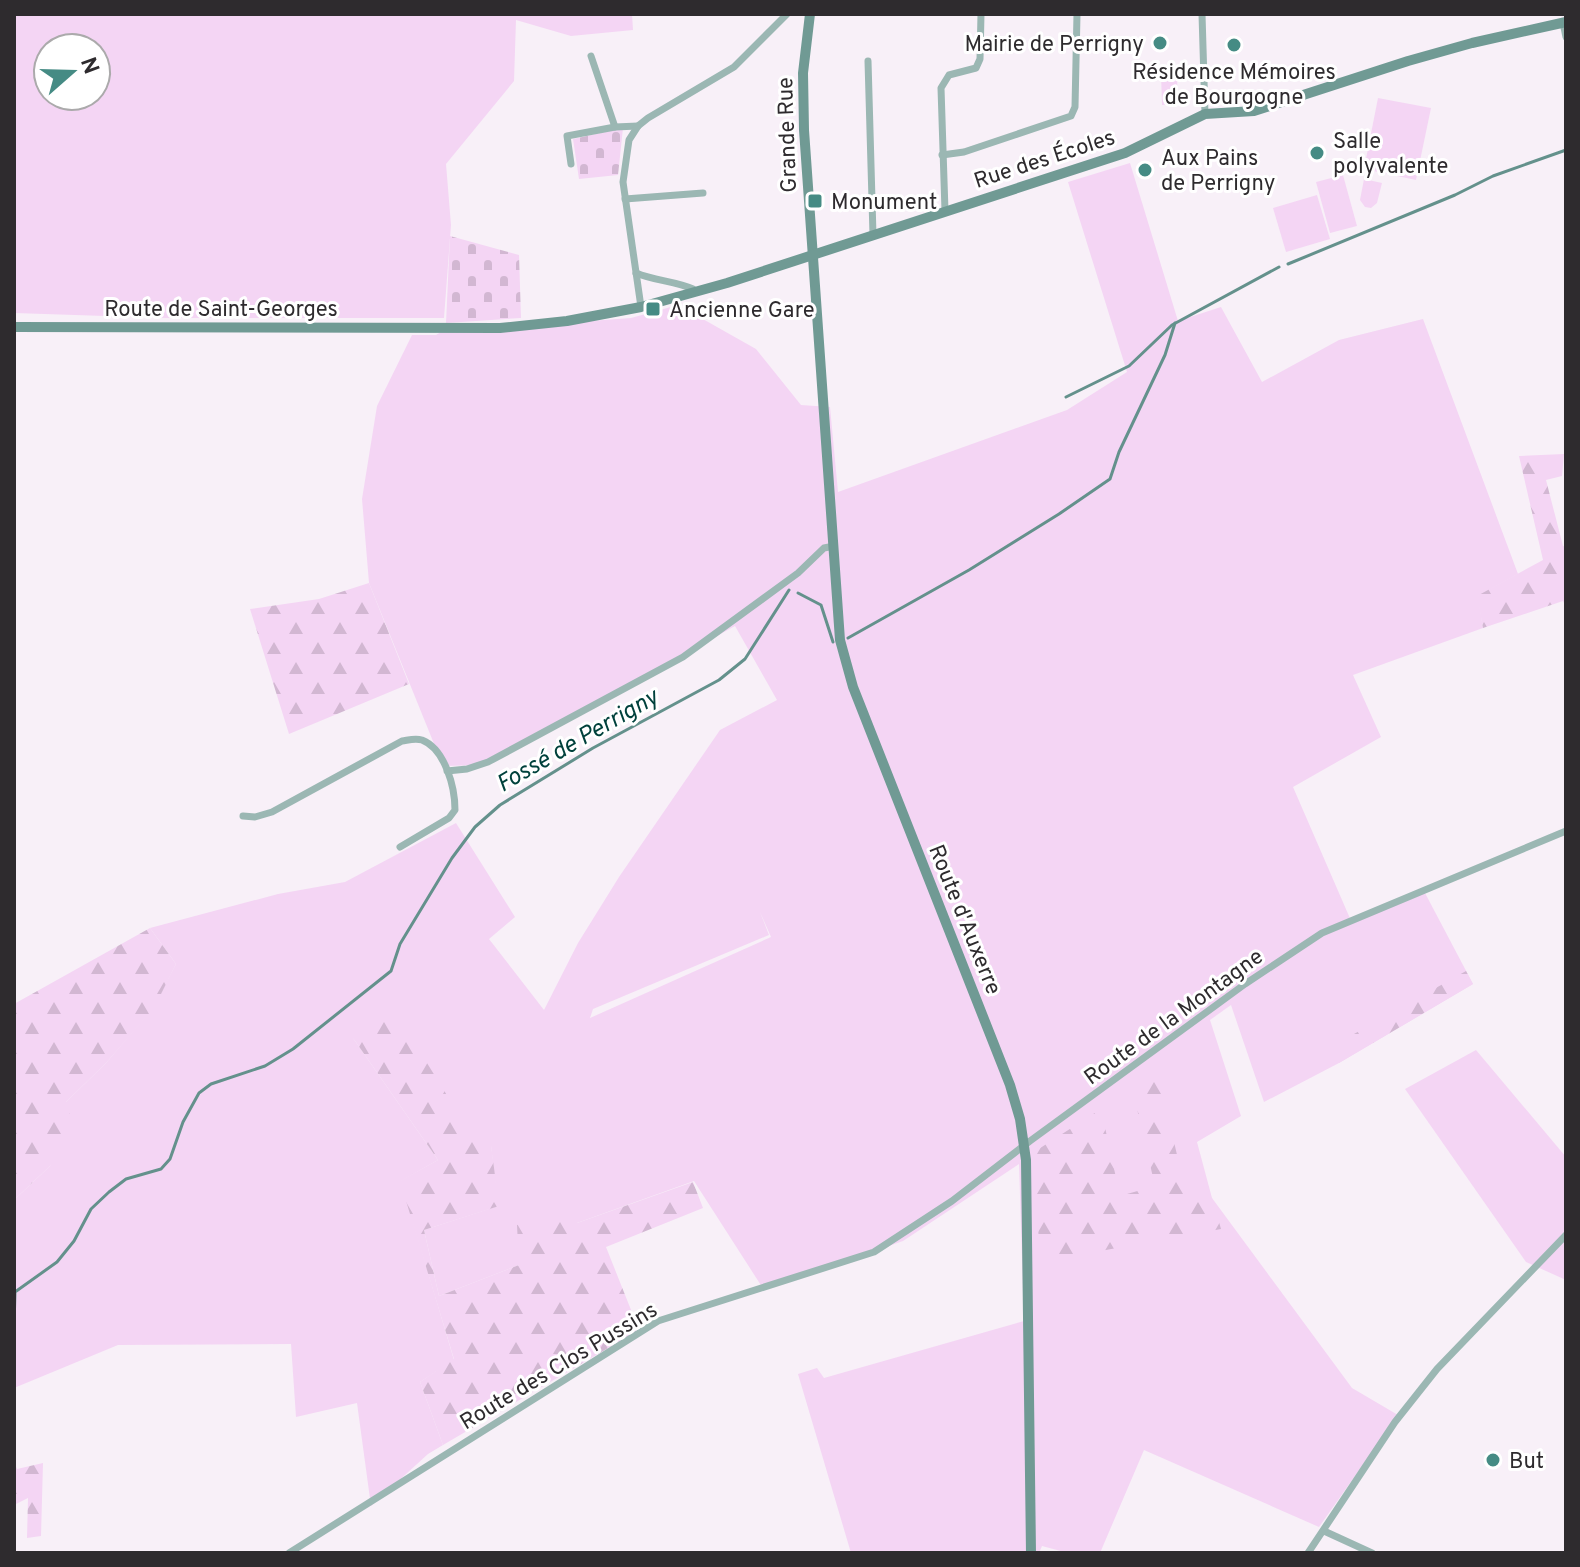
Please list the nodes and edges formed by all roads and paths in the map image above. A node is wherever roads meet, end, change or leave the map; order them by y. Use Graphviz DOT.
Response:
graph roads {
  1 [pos="787,14"];
  2 [pos="810,14"];
  3 [pos="981,14"];
  4 [pos="1077,14"];
  5 [pos="1202,14"];
  6 [pos="1564,23"];
  7 [pos="1566,37"];
  8 [pos="591,56"];
  9 [pos="868,61"];
  10 [pos="1205,114"];
  11 [pos="638,126"];
  12 [pos="615,127"];
  13 [pos="942,155"];
  14 [pos="571,164"];
  15 [pos="703,193"];
  16 [pos="625,199"];
  17 [pos="945,211"];
  18 [pos="873,235"];
  19 [pos="813,254"];
  20 [pos="636,273"];
  21 [pos="694,292"];
  22 [pos="817,306"];
  23 [pos="641,307"];
  24 [pos="14,327"];
  25 [pos="834,546"];
  26 [pos="447,771"];
  27 [pos="243,816"];
  28 [pos="1566,831"];
  29 [pos="400,847"];
  30 [pos="1025,1145"];
  31 [pos="1566,1235"];
  32 [pos="1324,1531"];
  33 [pos="289,1553"];
  34 [pos="1031,1553"];
  35 [pos="1308,1553"];
  36 [pos="1372,1553"];
  1 -- 11 [label="street"];
  2 -- 19 [label="main road, Grande Rue"];
  3 -- 13 [label="street"];
  4 -- 13 [label="street"];
  5 -- 10 [label="street"];
  6 -- 7 [label="street"];
  6 -- 10 [label="main road, Rue des Écoles"];
  8 -- 12 [label="street"];
  9 -- 18 [label="street"];
  10 -- 17 [label="main road, Rue des Écoles"];
  11 -- 12 [label="street"];
  11 -- 16 [label="street"];
  12 -- 14 [label="street"];
  13 -- 17 [label="street"];
  15 -- 16 [label="street"];
  16 -- 20 [label="street"];
  17 -- 18 [label="main road, Rue des Écoles"];
  18 -- 19 [label="main road, Rue des Écoles"];
  19 -- 21 [label="main road, Rue des Écoles"];
  19 -- 22 [label="main road, Grande Rue"];
  20 -- 21 [label="street"];
  20 -- 23 [label="street"];
  21 -- 23 [label="main road, Rue des Écoles"];
  22 -- 25 [label="main road, Route d'Auxerre"];
  23 -- 24 [label="main road, Route de Saint-Georges"];
  25 -- 26 [label="street"];
  25 -- 30 [label="main road, Route d'Auxerre"];
  26 -- 27 [label="street"];
  26 -- 29 [label="street"];
  28 -- 30 [label="street, Route de la Montagne"];
  30 -- 33 [label="street, Route des Clos Pussins"];
  30 -- 34 [label="main road, Route d'Auxerre"];
  31 -- 32 [label="street"];
  32 -- 35 [label="street"];
  32 -- 36 [label="street"];
}
